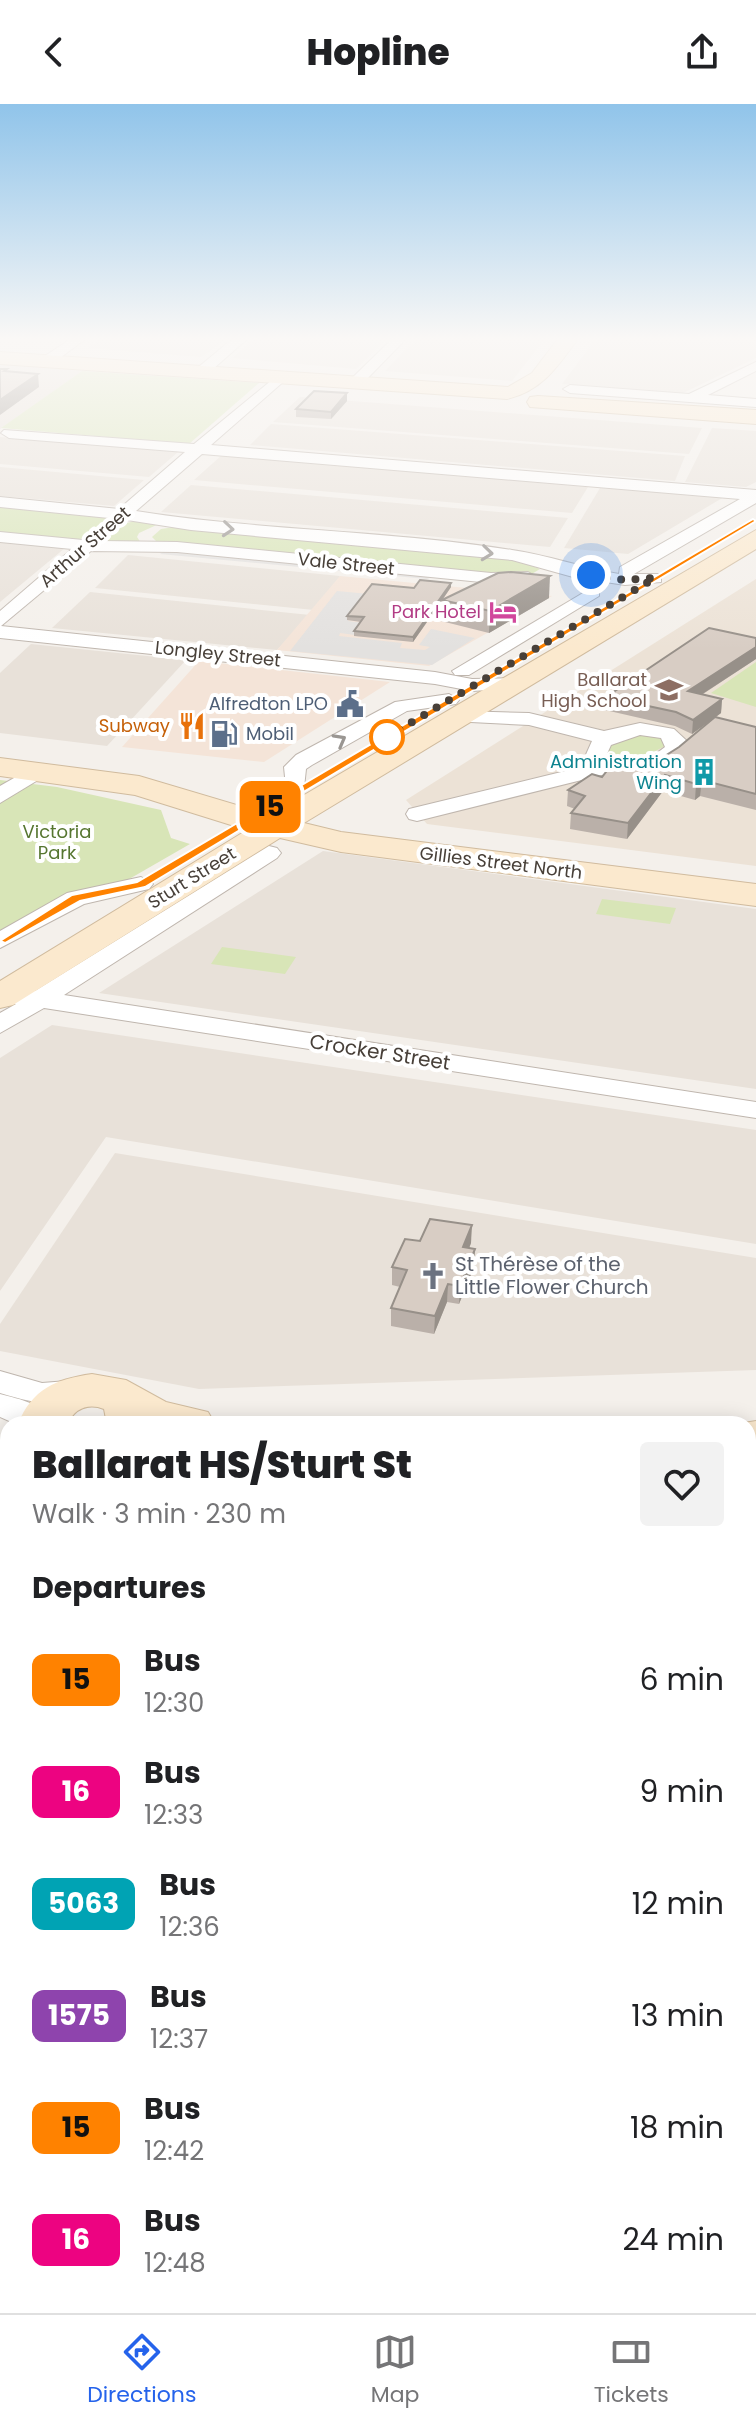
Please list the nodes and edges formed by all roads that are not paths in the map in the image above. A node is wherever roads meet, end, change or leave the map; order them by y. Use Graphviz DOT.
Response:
graph roads {
  1 [pos="137,443"];
  2 [pos="205,443"];
  3 [pos="199,448"];
  4 [pos="756,496"];
  5 [pos="0,502"];
  6 [pos="123,514"];
  7 [pos="756,520"];
  8 [pos="179,524"];
  9 [pos="0,537"];
  10 [pos="756,538"];
  11 [pos="87,545"];
  12 [pos="157,546"];
  13 [pos="538,570"];
  14 [pos="636,579"];
  15 [pos="0,621"];
  16 [pos="0,632"];
  17 [pos="474,683"];
  18 [pos="529,719"];
  19 [pos="607,738"];
  20 [pos="0,756"];
  21 [pos="611,766"];
  22 [pos="0,767"];
  23 [pos="35,772"];
  24 [pos="347,782"];
  25 [pos="0,796"];
  26 [pos="417,814"];
  27 [pos="273,820"];
  28 [pos="364,833"];
  29 [pos="756,880"];
  30 [pos="141,884"];
  31 [pos="756,895"];
  32 [pos="0,941"];
  33 [pos="9,997"];
  34 [pos="756,1110"];
  35 [pos="0,1382"];
  36 [pos="0,1405"];
  37 [pos="115,1406"];
  38 [pos="28,1416"];
  39 [pos="47,1416"];
  40 [pos="155,1416"];
  1 -- 3 [label="street"];
  2 -- 3 [label="street, Arthur Street"];
  3 -- 4 [label="street"];
  3 -- 6 [label="street, Arthur Street"];
  4 -- 14 [label="street, Sturt Street"];
  5 -- 6 [label="street, Vale Street"];
  6 -- 8 [label="street, Vale Street"];
  6 -- 11 [label="street, Arthur Street"];
  7 -- 14 [label="main road, Sturt Street"];
  8 -- 12 [label="street, Vale Street"];
  8 -- 13 [label="street, Vale Street, one-way"];
  9 -- 11 [label="street, Vale Street"];
  10 -- 17 [label="main road, Sturt Street"];
  11 -- 12 [label="street, Vale Street"];
  11 -- 15 [label="street, Arthur Street"];
  12 -- 13 [label="street, Vale Street"];
  13 -- 14 [label="street, Vale Street"];
  13 -- 14 [label="street, Vale Street"];
  14 -- 17 [label="main road, Sturt Street"];
  14 -- 17 [label="street, Sturt Street"];
  16 -- 17 [label="street, Longley Street"];
  17 -- 18 [label="street"];
  17 -- 18 [label="street"];
  17 -- 24 [label="main road, Sturt Street"];
  17 -- 27 [label="main road, Sturt Street"];
  27 -- 17 [label="street, Sturt Street, one-way"];
  18 -- 19 [label="street"];
  19 -- 21 [label="street"];
  19 -- 21 [label="street"];
  20 -- 27 [label="main road"];
  21 -- 26 [label="street"];
  22 -- 23 [label="main road"];
  23 -- 25 [label="street"];
  23 -- 27 [label="main road"];
  24 -- 27 [label="main road, Sturt Street"];
  24 -- 28 [label="main road"];
  27 -- 28 [label="main road, Gillies Street North"];
  27 -- 30 [label="main road, Sturt Street"];
  27 -- 31 [label="main road, Gillies Street North"];
  27 -- 33 [label="main road, Sturt Street"];
  28 -- 29 [label="main road, Gillies Street North"];
  30 -- 32 [label="street, Sturt Street"];
  30 -- 33 [label="main road, Sturt Street"];
  33 -- 34 [label="street, Crocker Street"];
  35 -- 37 [label="street"];
  36 -- 38 [label="street"];
  37 -- 39 [label="main road"];
  37 -- 40 [label="main road"];
}
